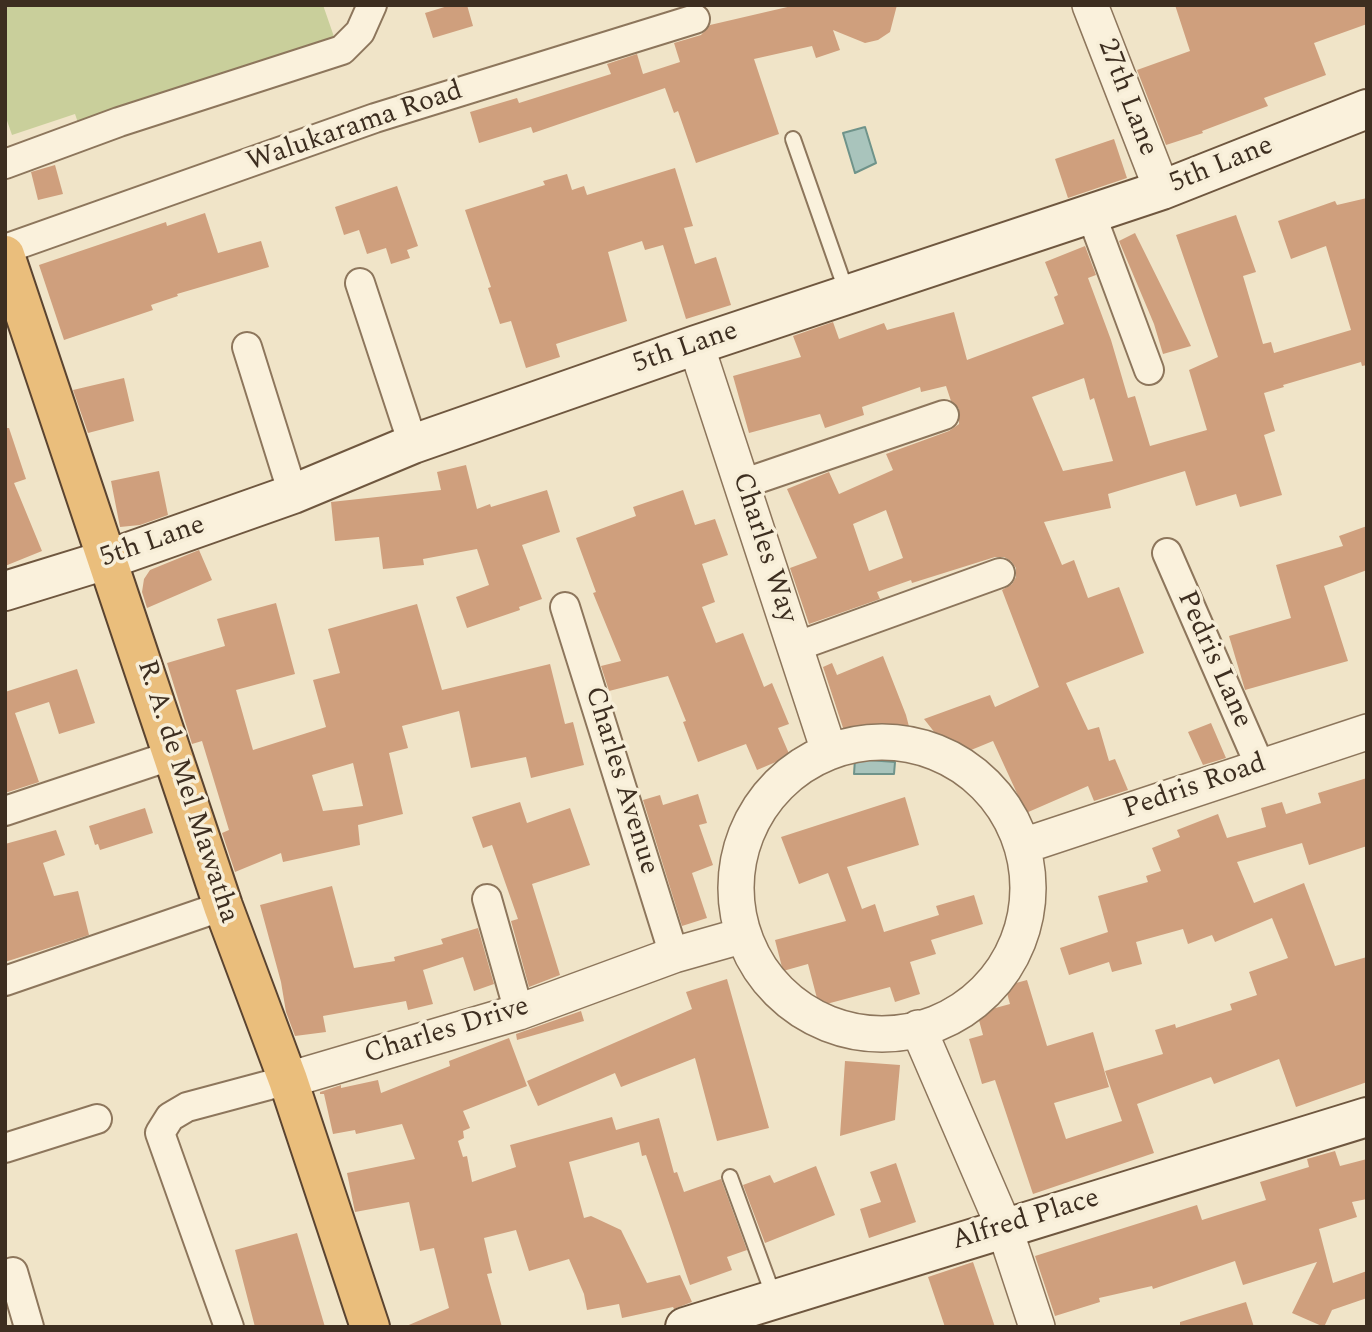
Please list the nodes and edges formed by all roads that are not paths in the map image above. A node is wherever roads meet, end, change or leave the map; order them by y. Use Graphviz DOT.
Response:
graph roads {
  1 [pos="372,5"];
  2 [pos="1090,5"];
  3 [pos="696,12"];
  4 [pos="1367,109"];
  5 [pos="793,139"];
  6 [pos="5,164"];
  7 [pos="1162,190"];
  8 [pos="1091,214"];
  9 [pos="5,249"];
  10 [pos="5,256"];
  11 [pos="360,283"];
  12 [pos="847,294"];
  13 [pos="696,345"];
  14 [pos="247,347"];
  15 [pos="1149,370"];
  16 [pos="944,415"];
  17 [pos="413,444"];
  18 [pos="742,484"];
  19 [pos="293,494"];
  20 [pos="1167,553"];
  21 [pos="109,559"];
  22 [pos="1000,573"];
  23 [pos="5,591"];
  24 [pos="565,607"];
  25 [pos="795,647"];
  26 [pos="1367,732"];
  27 [pos="829,751"];
  28 [pos="173,755"];
  29 [pos="1260,766"];
  30 [pos="5,811"];
  31 [pos="1023,846"];
  32 [pos="487,900"];
  33 [pos="223,906"];
  34 [pos="741,936"];
  35 [pos="674,955"];
  36 [pos="5,981"];
  37 [pos="519,1012"];
  38 [pos="918,1028"];
  39 [pos="288,1080"];
  40 [pos="1367,1117"];
  41 [pos="97,1119"];
  42 [pos="5,1148"];
  43 [pos="730,1177"];
  44 [pos="1003,1227"];
  45 [pos="13,1272"];
  46 [pos="775,1299"];
  47 [pos="29,1327"];
  48 [pos="229,1327"];
  49 [pos="370,1327"];
  50 [pos="685,1327"];
  51 [pos="1037,1327"];
  1 -- 6 [label="street"];
  2 -- 7 [label="street, 27th Lane"];
  3 -- 9 [label="street, Walukarama Road"];
  4 -- 7 [label="main road, 5th Lane"];
  5 -- 12 [label="lane"];
  7 -- 8 [label="main road, 5th Lane"];
  8 -- 12 [label="main road, 5th Lane"];
  8 -- 15 [label="street"];
  10 -- 21 [label="highway, R. A. de Mel Mawatha"];
  11 -- 17 [label="street"];
  12 -- 13 [label="main road, 5th Lane"];
  13 -- 17 [label="main road, 5th Lane"];
  13 -- 18 [label="street, Charles Way"];
  14 -- 19 [label="street"];
  16 -- 18 [label="street"];
  17 -- 19 [label="main road, 5th Lane"];
  18 -- 25 [label="street, Charles Way"];
  19 -- 21 [label="main road, 5th Lane"];
  20 -- 29 [label="street, Pedris Lane"];
  21 -- 23 [label="main road, 5th Lane"];
  21 -- 28 [label="highway, R. A. de Mel Mawatha"];
  22 -- 25 [label="street"];
  24 -- 35 [label="street, Charles Avenue"];
  25 -- 27 [label="street, Charles Way"];
  26 -- 29 [label="street, Pedris Road"];
  27 -- 31 [label="street"];
  27 -- 34 [label="street"];
  28 -- 30 [label="street"];
  28 -- 33 [label="highway, R. A. de Mel Mawatha"];
  29 -- 31 [label="street, Pedris Road"];
  31 -- 38 [label="street"];
  32 -- 37 [label="street"];
  33 -- 36 [label="street"];
  33 -- 39 [label="highway, R. A. de Mel Mawatha"];
  34 -- 35 [label="street, Charles Drive"];
  34 -- 38 [label="street"];
  35 -- 37 [label="street, Charles Drive"];
  37 -- 39 [label="street, Charles Drive"];
  38 -- 44 [label="street"];
  39 -- 48 [label="street, Charles Drive"];
  39 -- 49 [label="highway, R. A. de Mel Mawatha"];
  40 -- 44 [label="main road, Alfred Place"];
  41 -- 42 [label="street"];
  43 -- 46 [label="lane"];
  44 -- 46 [label="main road, Alfred Place"];
  44 -- 51 [label="street"];
  45 -- 47 [label="street"];
  46 -- 50 [label="main road, Alfred Place"];
}
